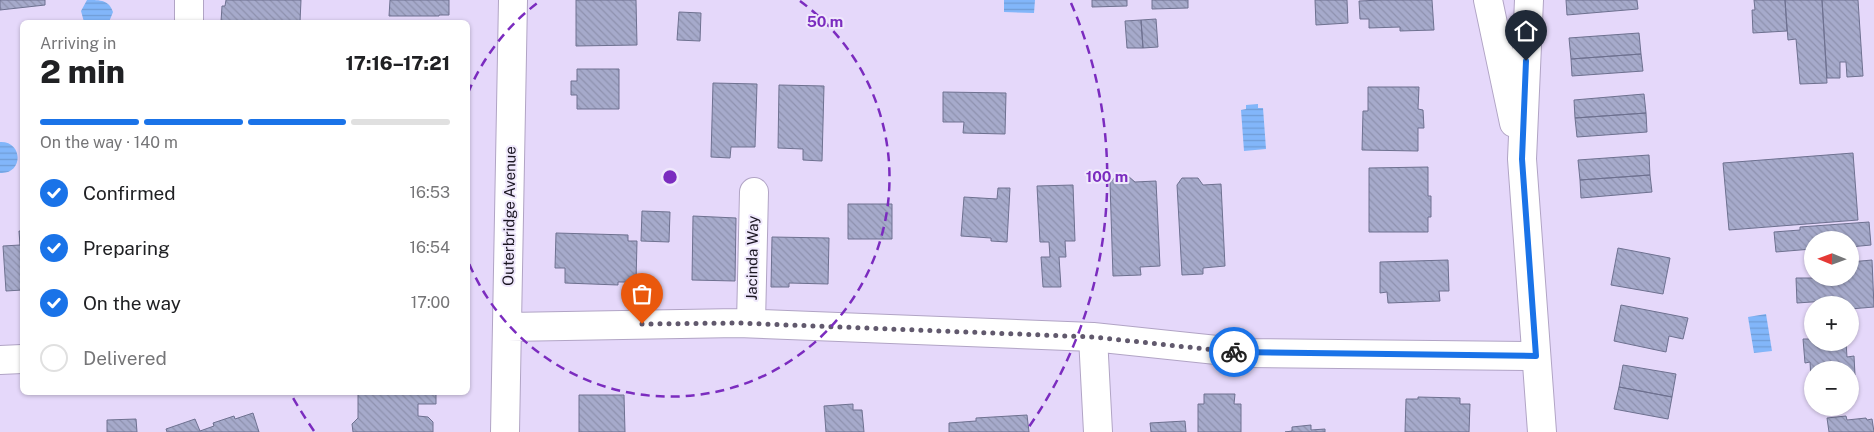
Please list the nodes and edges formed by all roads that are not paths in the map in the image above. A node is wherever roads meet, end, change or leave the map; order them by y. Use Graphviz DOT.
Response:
graph roads {
  1 [pos="189,0"];
  2 [pos="513,0"];
  3 [pos="1488,0"];
  4 [pos="1529,0"];
  5 [pos="189,20"];
  6 [pos="1522,159"];
  7 [pos="754,192"];
  8 [pos="751,323"];
  9 [pos="507,327"];
  10 [pos="1093,337"];
  11 [pos="1536,356"];
  12 [pos="20,359"];
  13 [pos="0,360"];
  14 [pos="505,432"];
  15 [pos="1098,432"];
  16 [pos="1542,432"];
  1 -- 5 [label="street"];
  2 -- 9 [label="street, Outerbridge Avenue"];
  3 -- 6 [label="street"];
  4 -- 6 [label="street"];
  6 -- 11 [label="street"];
  7 -- 8 [label="street, Jacinda Way"];
  8 -- 9 [label="street"];
  8 -- 10 [label="street"];
  9 -- 14 [label="street, Outerbridge Avenue"];
  10 -- 11 [label="street"];
  10 -- 15 [label="street"];
  11 -- 16 [label="street"];
  12 -- 13 [label="street"];
}
